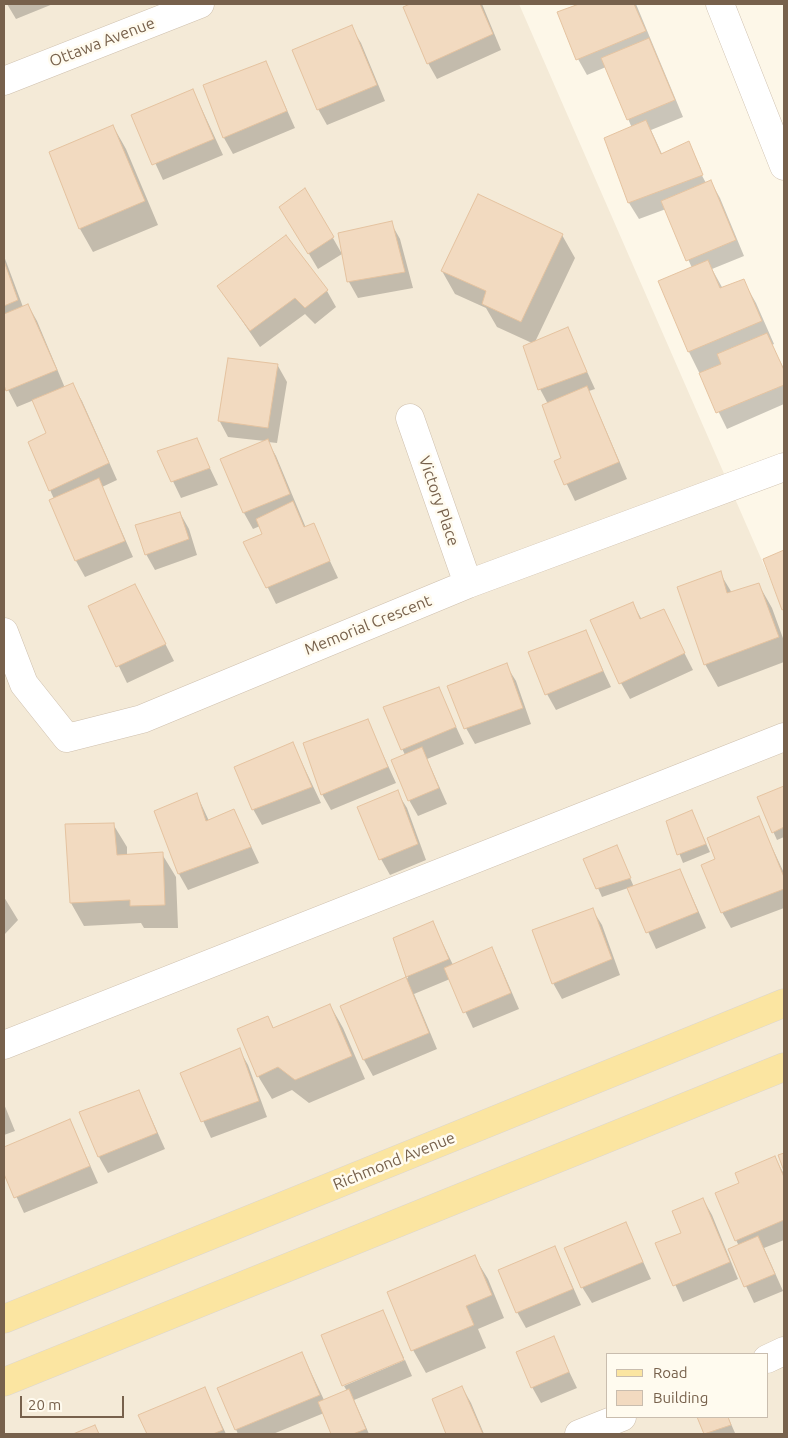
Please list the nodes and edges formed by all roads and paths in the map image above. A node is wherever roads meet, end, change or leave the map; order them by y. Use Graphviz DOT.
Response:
graph roads {
  1 [pos="200,4"];
  2 [pos="720,4"];
  3 [pos="4,81"];
  4 [pos="784,166"];
  5 [pos="410,418"];
  6 [pos="784,467"];
  7 [pos="468,584"];
  8 [pos="4,632"];
  9 [pos="784,737"];
  10 [pos="784,1002"];
  11 [pos="4,1045"];
  12 [pos="784,1067"];
  13 [pos="4,1320"];
  14 [pos="784,1352"];
  15 [pos="768,1358"];
  16 [pos="4,1382"];
  17 [pos="619,1418"];
  18 [pos="579,1434"];
  1 -- 3 [label="street, Ottawa Avenue"];
  2 -- 4 [label="street"];
  5 -- 7 [label="street, Victory Place"];
  6 -- 7 [label="street, Memorial Crescent"];
  7 -- 8 [label="street, Memorial Crescent"];
  9 -- 11 [label="street"];
  10 -- 13 [label="main road, Richmond Avenue"];
  12 -- 16 [label="main road"];
  14 -- 15 [label="street"];
  17 -- 18 [label="street"];
}
